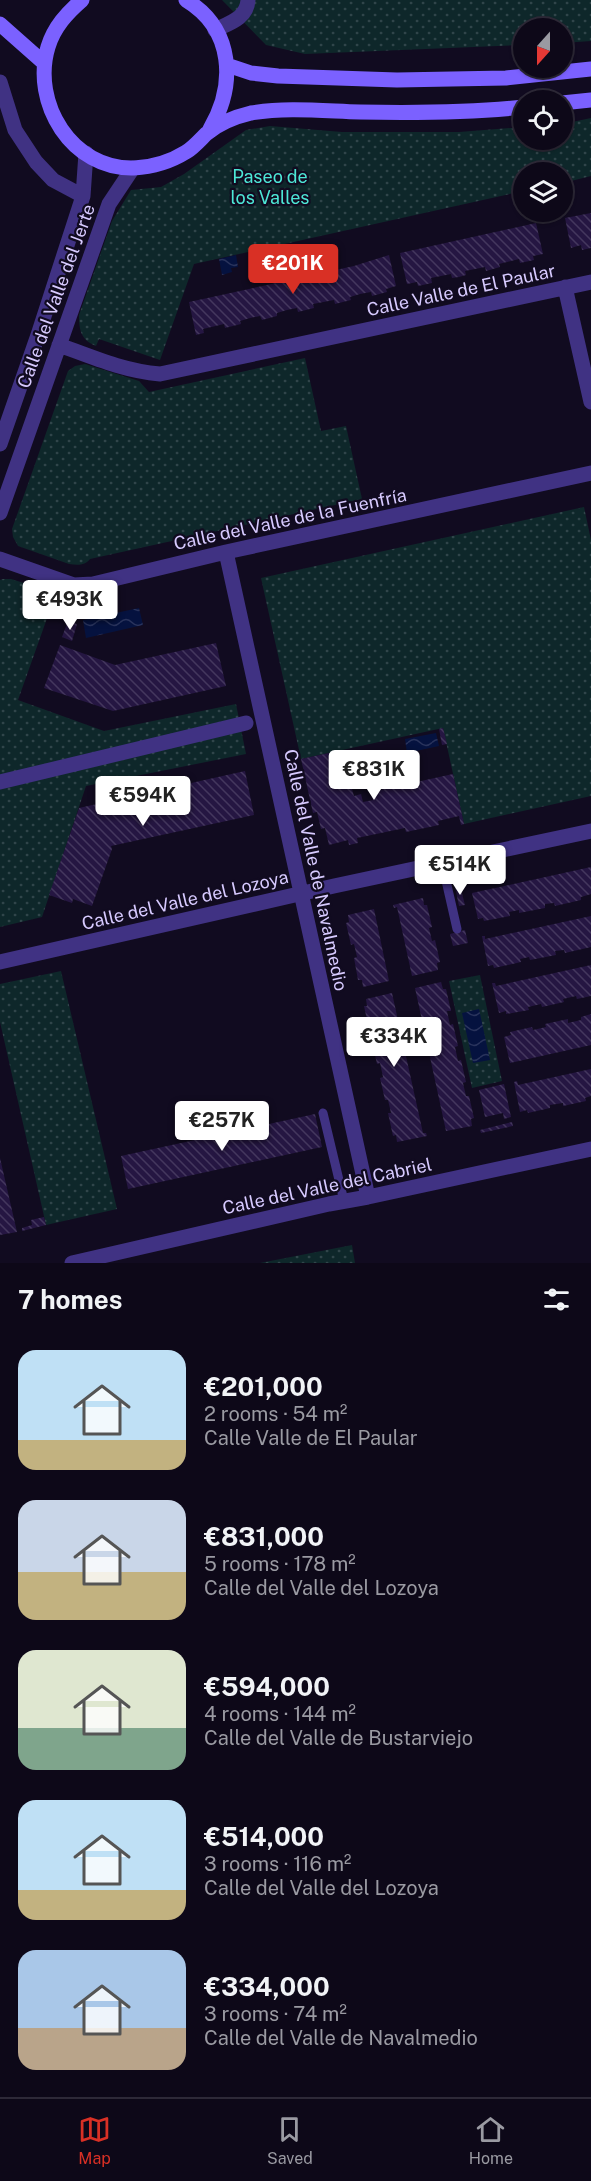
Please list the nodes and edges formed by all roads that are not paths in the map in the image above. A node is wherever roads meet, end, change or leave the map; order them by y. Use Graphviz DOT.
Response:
graph roads {
  1 [pos="82,0"];
  2 [pos="186,0"];
  3 [pos="248,0"];
  4 [pos="0,24"];
  5 [pos="215,30"];
  6 [pos="44,63"];
  7 [pos="227,65"];
  8 [pos="591,69"];
  9 [pos="0,82"];
  10 [pos="591,100"];
  11 [pos="573,102"];
  12 [pos="513,108"];
  13 [pos="209,132"];
  14 [pos="86,153"];
  15 [pos="133,168"];
  16 [pos="83,196"];
  17 [pos="591,282"];
  18 [pos="565,287"];
  19 [pos="59,345"];
  20 [pos="591,402"];
  21 [pos="0,444"];
  22 [pos="591,472"];
  23 [pos="0,513"];
  24 [pos="226,552"];
  25 [pos="0,559"];
  26 [pos="246,723"];
  27 [pos="0,782"];
  28 [pos="591,831"];
  29 [pos="442,863"];
  30 [pos="301,894"];
  31 [pos="457,929"];
  32 [pos="0,962"];
  33 [pos="323,1113"];
  34 [pos="591,1149"];
  35 [pos="368,1197"];
  36 [pos="344,1201"];
  37 [pos="72,1263"];
  1 -- 6 [label="main road"];
  2 -- 5 [label="main road"];
  3 -- 5 [label="street"];
  4 -- 6 [label="main road"];
  5 -- 7 [label="main road"];
  6 -- 14 [label="main road"];
  7 -- 8 [label="main road"];
  7 -- 13 [label="main road"];
  9 -- 16 [label="street"];
  10 -- 11 [label="main road"];
  12 -- 13 [label="main road"];
  13 -- 15 [label="main road"];
  14 -- 15 [label="main road"];
  14 -- 16 [label="street, Calle del Valle del Jerte"];
  15 -- 19 [label="street, Calle del Valle del Jerte"];
  16 -- 21 [label="street, Calle del Valle del Jerte"];
  17 -- 18 [label="street, Calle Valle de El Paular"];
  18 -- 19 [label="street, Calle Valle de El Paular"];
  18 -- 20 [label="street"];
  19 -- 23 [label="street, Calle del Valle del Jerte"];
  22 -- 24 [label="street, Calle del Valle de la Fuenfría"];
  24 -- 25 [label="street, Calle del Valle de la Fuenfría"];
  24 -- 30 [label="street, Calle del Valle de Navalmedio"];
  26 -- 27 [label="street"];
  28 -- 29 [label="street, Calle del Valle del Lozoya"];
  29 -- 30 [label="street, Calle del Valle del Lozoya"];
  29 -- 31 [label="lane"];
  30 -- 32 [label="street, Calle del Valle del Lozoya"];
  30 -- 35 [label="street, Calle del Valle de Navalmedio"];
  33 -- 36 [label="lane"];
  34 -- 35 [label="street, Calle del Valle del Cabriel"];
  35 -- 36 [label="street, Calle del Valle del Cabriel"];
  36 -- 37 [label="street, Calle del Valle del Cabriel"];
}
